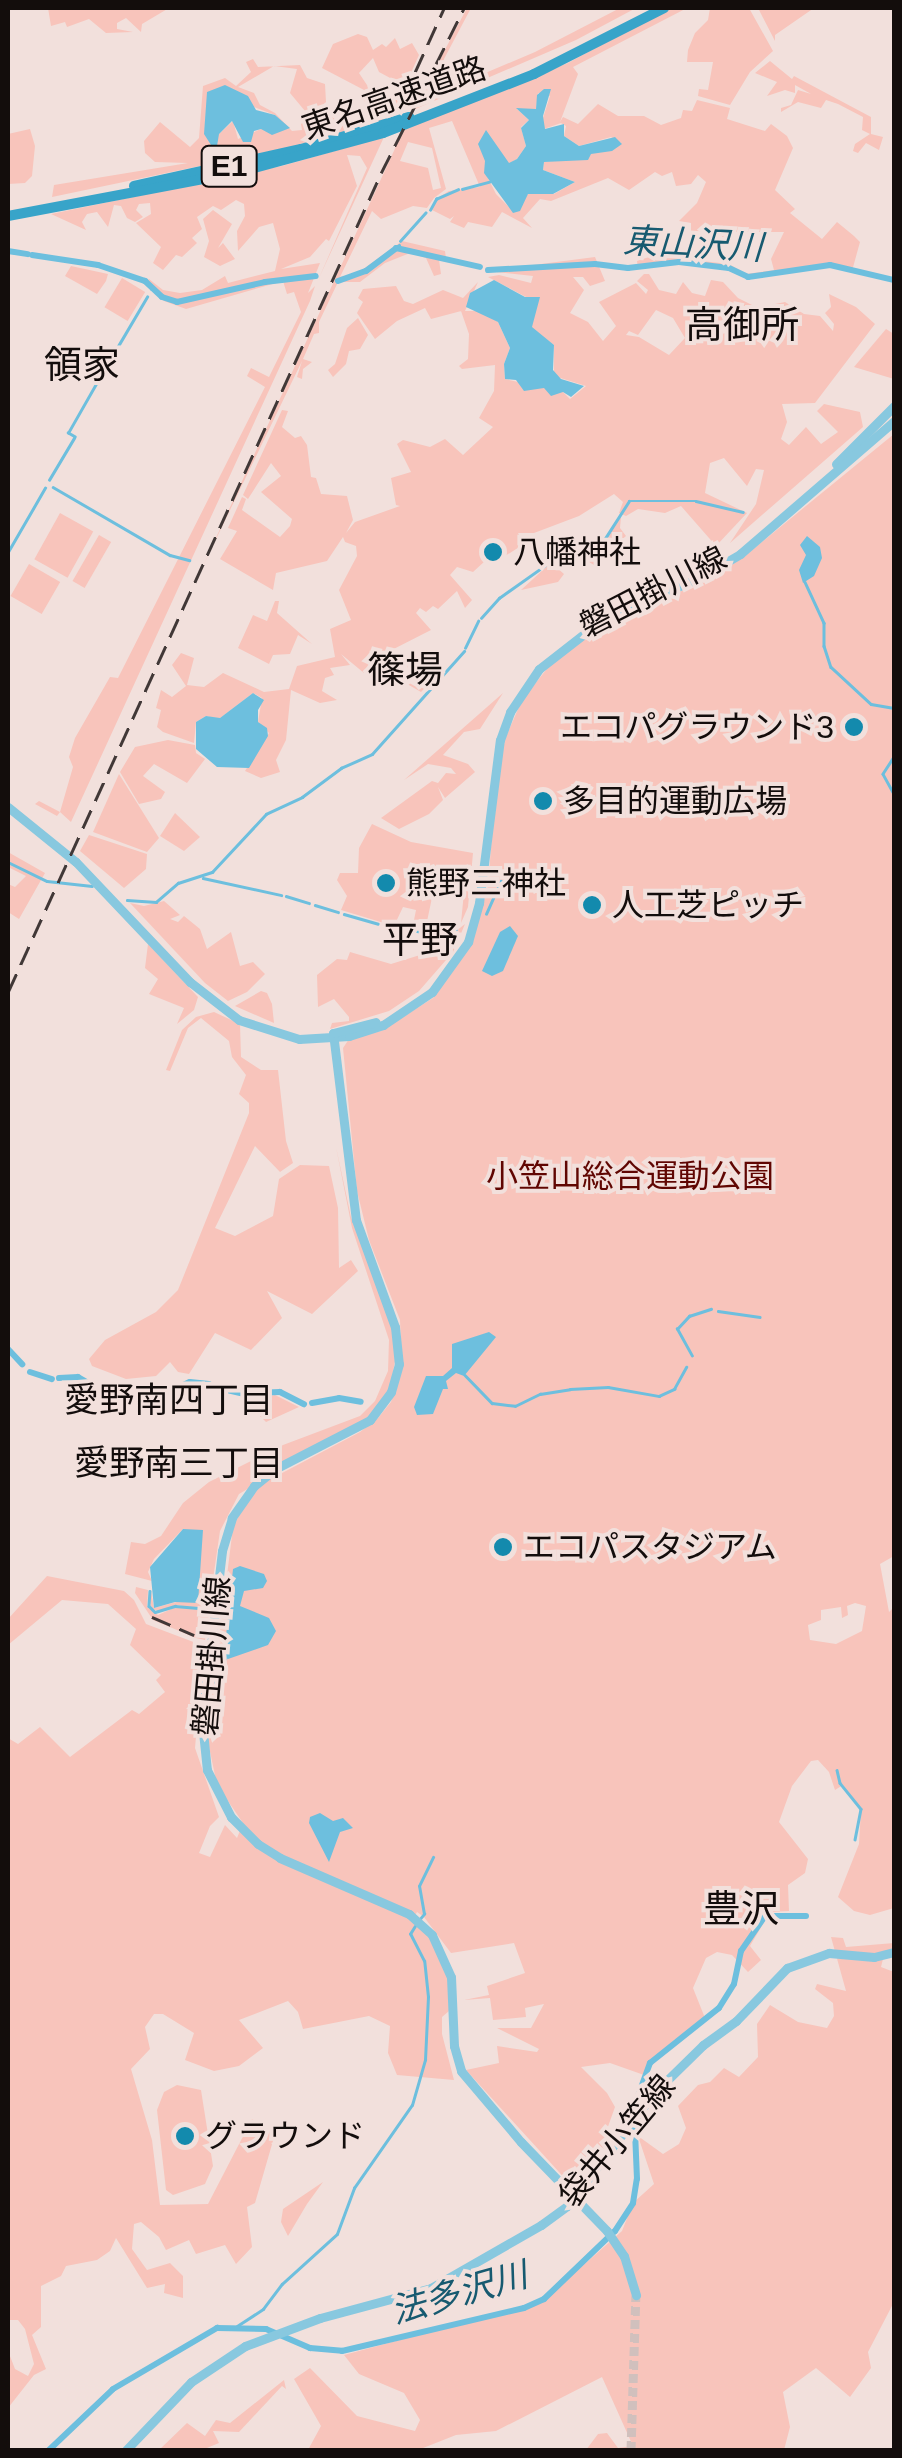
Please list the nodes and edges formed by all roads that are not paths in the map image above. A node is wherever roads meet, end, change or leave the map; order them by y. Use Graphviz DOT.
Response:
graph roads {
  1 [pos="650,8"];
  2 [pos="664,8"];
  3 [pos="454,104"];
  4 [pos="8,213"];
  5 [pos="894,406"];
  6 [pos="894,421"];
  7 [pos="833,471"];
  8 [pos="8,804"];
  9 [pos="334,1036"];
  10 [pos="894,1952"];
  11 [pos="574,2197"];
  12 [pos="636,2295"];
  13 [pos="126,2450"];
  1 -- 3 [label="highway, 東名高速道路 / E1"];
  2 -- 3 [label="highway, 東名高速道路 / E1"];
  3 -- 4 [label="highway, 東名高速道路 / E1"];
  5 -- 7 [label="main road"];
  6 -- 7 [label="main road, 磐田掛川線"];
  7 -- 9 [label="main road, 磐田掛川線"];
  8 -- 9 [label="main road"];
  9 -- 11 [label="main road, 磐田掛川線"];
  10 -- 11 [label="main road, 袋井小笠線"];
  11 -- 12 [label="main road, 磐田掛川線"];
  11 -- 13 [label="main road, 袋井小笠線"];
}
